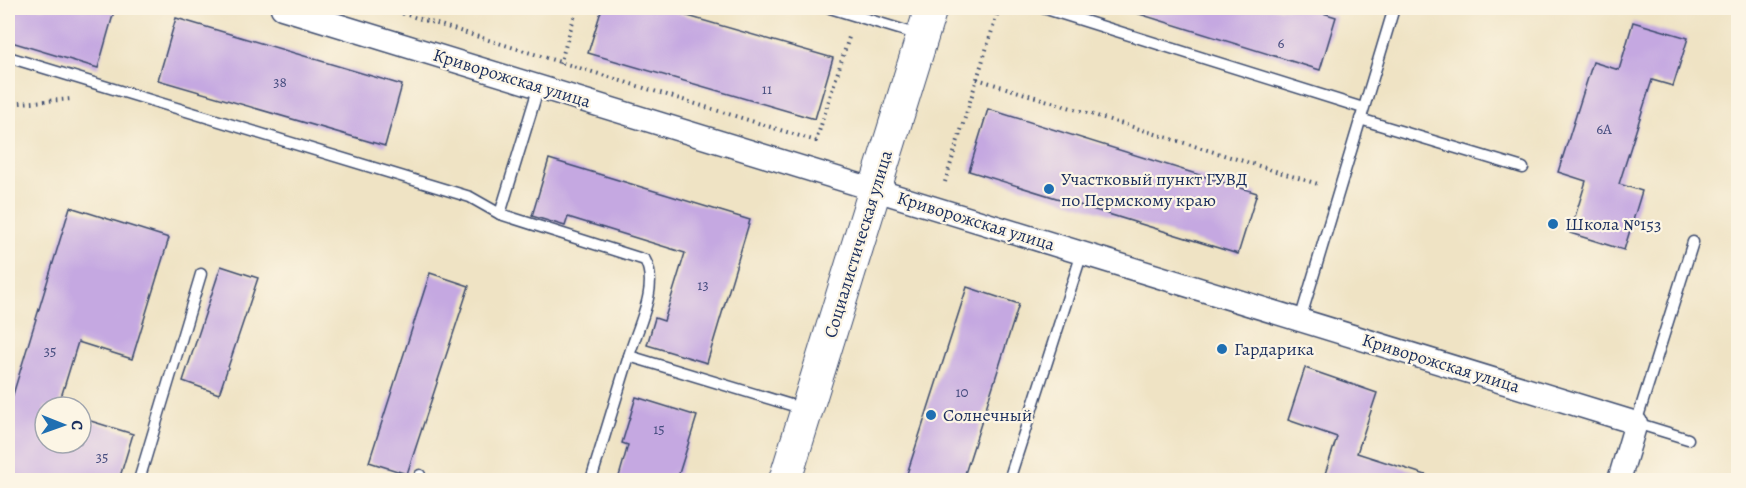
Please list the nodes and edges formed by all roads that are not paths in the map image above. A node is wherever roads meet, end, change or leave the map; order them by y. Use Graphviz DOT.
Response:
graph roads {
  1 [pos="282,8"];
  2 [pos="830,8"];
  3 [pos="1043,8"];
  4 [pos="1394,8"];
  5 [pos="927,22"];
  6 [pos="8,57"];
  7 [pos="545,88"];
  8 [pos="1362,114"];
  9 [pos="1523,168"];
  10 [pos="876,190"];
  11 [pos="500,214"];
  12 [pos="1693,242"];
  13 [pos="1082,253"];
  14 [pos="201,274"];
  15 [pos="1300,320"];
  16 [pos="629,356"];
  17 [pos="807,410"];
  18 [pos="1636,423"];
  19 [pos="1688,438"];
  20 [pos="139,480"];
  21 [pos="591,480"];
  22 [pos="785,480"];
  23 [pos="1009,480"];
  24 [pos="1618,480"];
  1 -- 7 [label="street, Криворожская улица"];
  2 -- 5 [label="lane"];
  3 -- 8 [label="lane"];
  4 -- 8 [label="lane"];
  5 -- 10 [label="street, Социалистическая улица"];
  6 -- 11 [label="lane"];
  7 -- 10 [label="street, Криворожская улица"];
  7 -- 11 [label="lane"];
  8 -- 9 [label="lane"];
  8 -- 15 [label="lane"];
  10 -- 13 [label="street, Криворожская улица"];
  10 -- 17 [label="street, Социалистическая улица"];
  11 -- 16 [label="lane"];
  12 -- 18 [label="lane"];
  13 -- 15 [label="street, Криворожская улица"];
  13 -- 23 [label="lane"];
  14 -- 20 [label="lane"];
  15 -- 18 [label="street, Криворожская улица"];
  16 -- 17 [label="lane"];
  16 -- 21 [label="lane"];
  17 -- 22 [label="street, Социалистическая улица"];
  18 -- 19 [label="lane"];
  18 -- 24 [label="street"];
}
